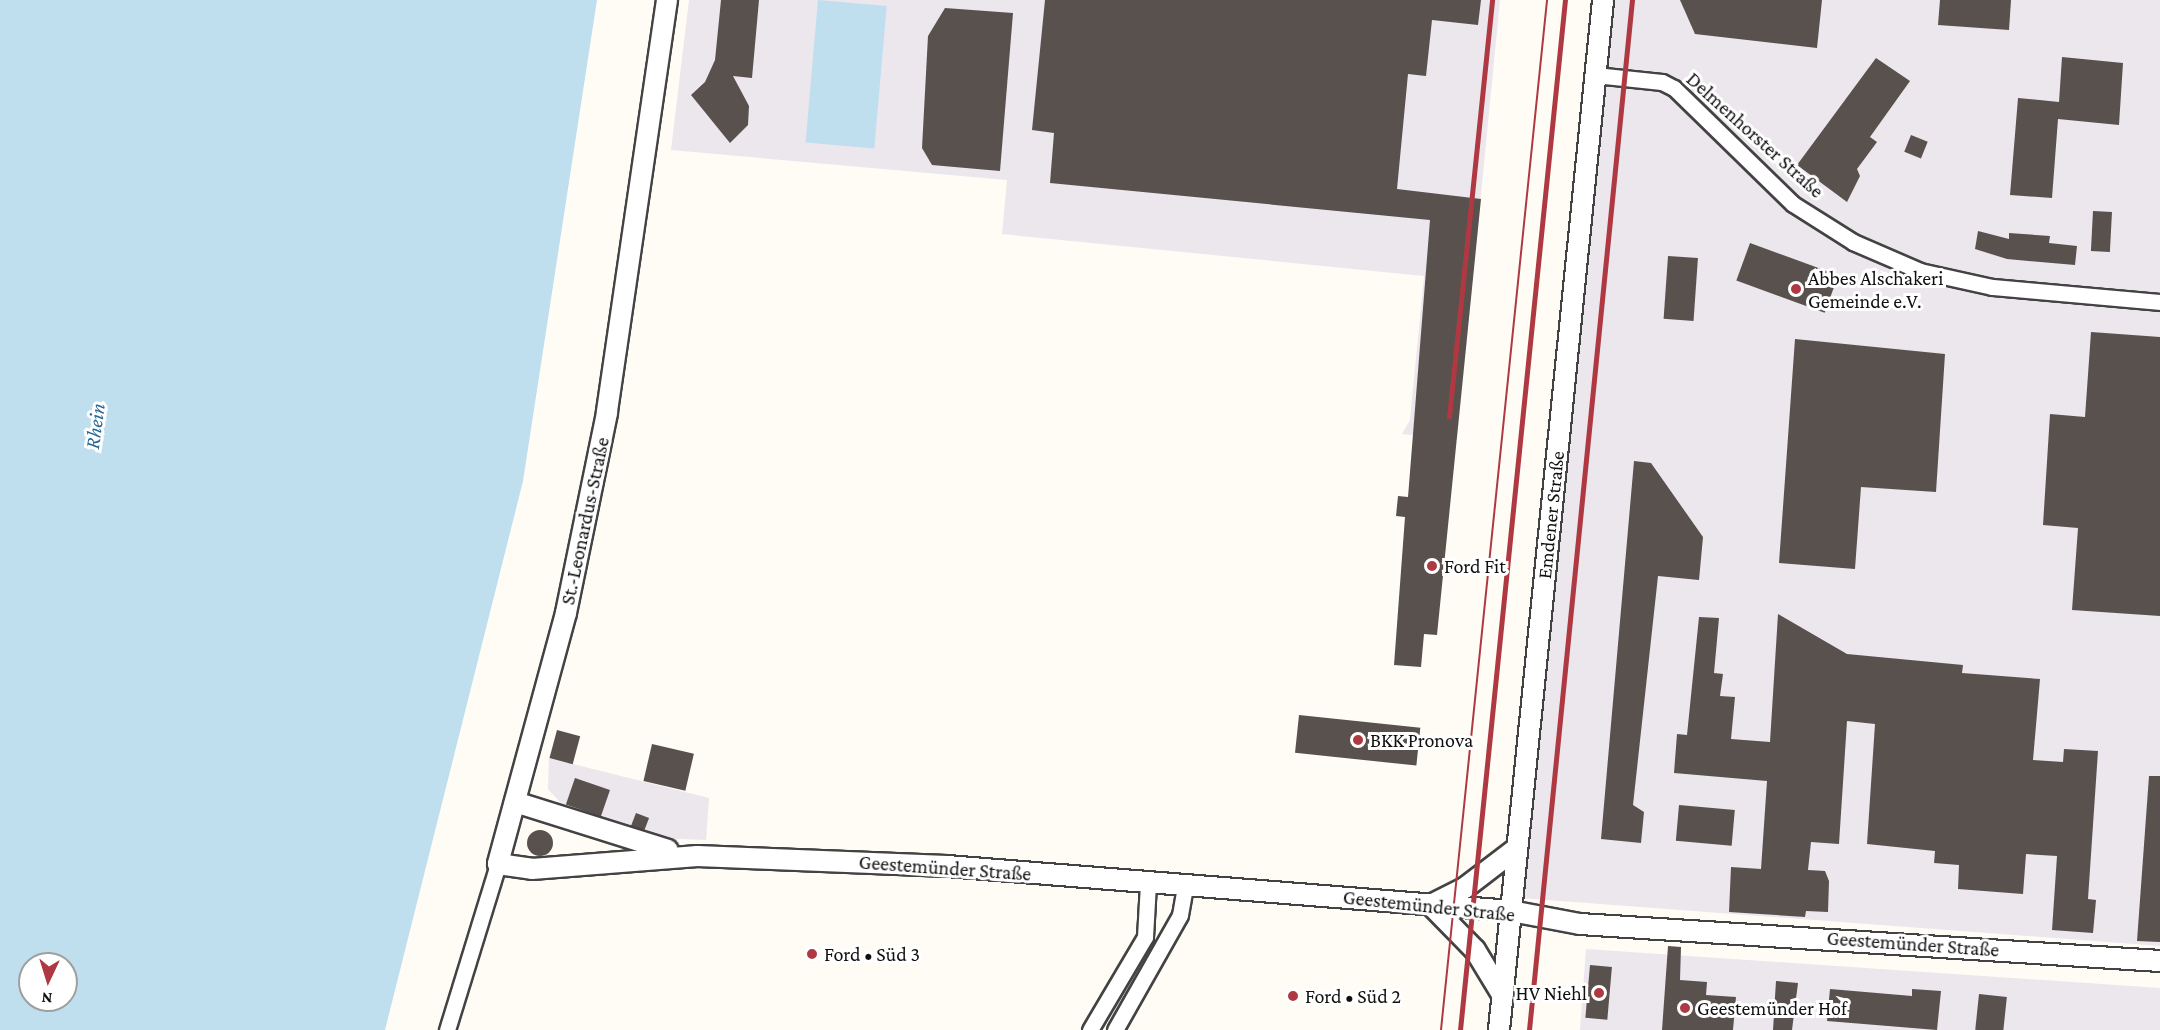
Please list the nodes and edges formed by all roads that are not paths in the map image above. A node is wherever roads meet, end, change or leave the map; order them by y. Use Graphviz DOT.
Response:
graph roads {
  1 [pos="667,0"];
  2 [pos="1603,0"];
  3 [pos="1595,75"];
  4 [pos="2160,302"];
  5 [pos="515,802"];
  6 [pos="1517,848"];
  7 [pos="697,856"];
  8 [pos="498,864"];
  9 [pos="1148,884"];
  10 [pos="1185,886"];
  11 [pos="1431,905"];
  12 [pos="1511,911"];
  13 [pos="2160,961"];
  14 [pos="1503,996"];
  15 [pos="447,1030"];
  16 [pos="1090,1030"];
  17 [pos="1115,1030"];
  18 [pos="1499,1030"];
  1 -- 5 [label="street, St.-Leonardus-Straße"];
  2 -- 3 [label="street, Emdener Straße"];
  3 -- 4 [label="street, Delmenhorster Straße"];
  3 -- 6 [label="street, Emdener Straße"];
  5 -- 7 [label="street, Geestemünder Straße"];
  5 -- 8 [label="street, St.-Leonardus-Straße"];
  6 -- 11 [label="street"];
  6 -- 12 [label="street, Emdener Straße"];
  7 -- 8 [label="street, Geestemünder Straße"];
  7 -- 9 [label="street, Geestemünder Straße"];
  8 -- 15 [label="street, St.-Leonardus-Straße"];
  9 -- 10 [label="street, Geestemünder Straße"];
  9 -- 16 [label="street"];
  10 -- 11 [label="street, Geestemünder Straße"];
  10 -- 17 [label="street"];
  11 -- 12 [label="street, Geestemünder Straße"];
  11 -- 14 [label="street"];
  12 -- 13 [label="street, Geestemünder Straße"];
  12 -- 14 [label="street, Emdener Straße"];
  14 -- 18 [label="street, Emdener Straße"];
}
